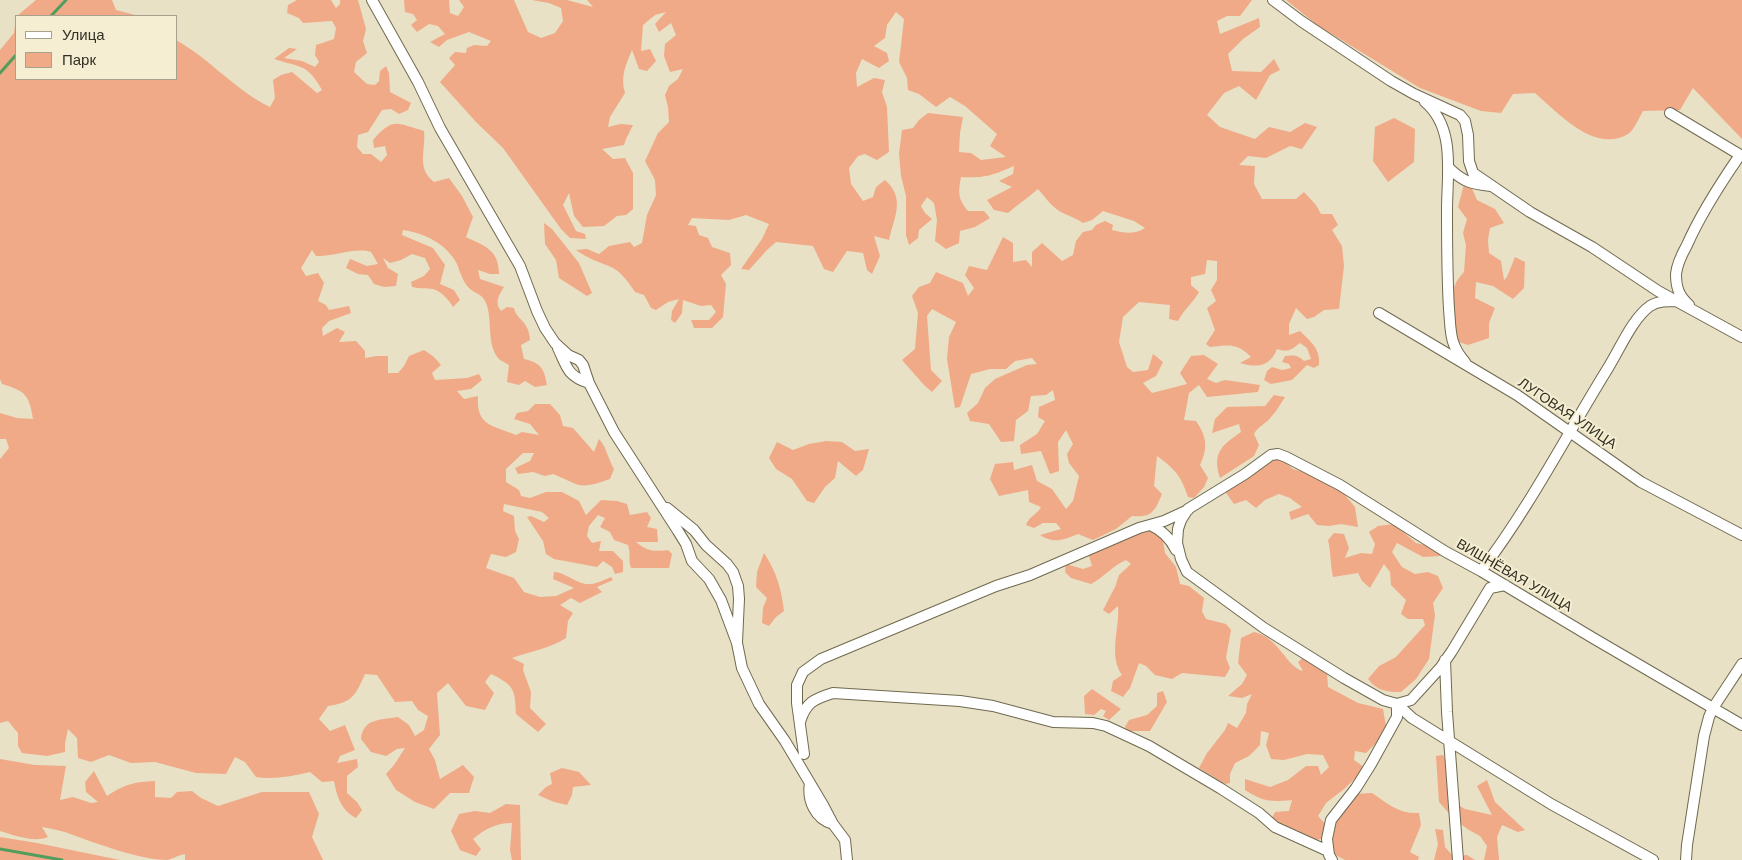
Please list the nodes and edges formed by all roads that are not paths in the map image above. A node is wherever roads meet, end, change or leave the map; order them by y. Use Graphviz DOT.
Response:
graph roads {
  1 [pos="372,0"];
  2 [pos="1273,0"];
  3 [pos="1414,94"];
  4 [pos="1670,113"];
  5 [pos="1741,155"];
  6 [pos="1449,168"];
  7 [pos="1494,187"];
  8 [pos="1677,301"];
  9 [pos="1696,310"];
  10 [pos="1379,314"];
  11 [pos="1742,338"];
  12 [pos="555,343"];
  13 [pos="1469,366"];
  14 [pos="589,382"];
  15 [pos="1570,432"];
  16 [pos="658,500"];
  17 [pos="1188,509"];
  18 [pos="1150,525"];
  19 [pos="1742,535"];
  20 [pos="1181,560"];
  21 [pos="1481,571"];
  22 [pos="1505,585"];
  23 [pos="737,643"];
  24 [pos="1445,660"];
  25 [pos="1742,664"];
  26 [pos="1397,704"];
  27 [pos="1713,708"];
  28 [pos="800,722"];
  29 [pos="775,725"];
  30 [pos="1742,725"];
  31 [pos="1450,741"];
  32 [pos="804,754"];
  33 [pos="810,783"];
  34 [pos="1330,855"];
  35 [pos="847,860"];
  36 [pos="1458,860"];
  37 [pos="1653,860"];
  38 [pos="1686,860"];
  1 -- 12 [label="street"];
  2 -- 3 [label="street"];
  3 -- 6 [label="street"];
  3 -- 7 [label="street"];
  4 -- 5 [label="street"];
  5 -- 9 [label="street"];
  6 -- 7 [label="street"];
  6 -- 13 [label="street"];
  7 -- 8 [label="street"];
  8 -- 9 [label="street"];
  8 -- 15 [label="street"];
  9 -- 11 [label="street"];
  10 -- 13 [label="street, ЛУГОВАЯ УЛИЦА"];
  12 -- 14 [label="street"];
  12 -- 14 [label="street"];
  13 -- 15 [label="street, ЛУГОВАЯ УЛИЦА"];
  14 -- 16 [label="street"];
  15 -- 19 [label="street, ЛУГОВАЯ УЛИЦА"];
  15 -- 21 [label="street"];
  16 -- 23 [label="street"];
  16 -- 23 [label="street"];
  17 -- 18 [label="street"];
  17 -- 20 [label="street"];
  17 -- 21 [label="street, ВИШНЁВАЯ УЛИЦА"];
  18 -- 20 [label="street"];
  18 -- 28 [label="street"];
  20 -- 26 [label="street"];
  21 -- 22 [label="street, ВИШНЁВАЯ УЛИЦА"];
  22 -- 24 [label="street"];
  22 -- 27 [label="street, ВИШНЁВАЯ УЛИЦА"];
  23 -- 29 [label="street"];
  24 -- 26 [label="street"];
  24 -- 31 [label="street"];
  25 -- 27 [label="street"];
  26 -- 31 [label="street"];
  26 -- 34 [label="street"];
  27 -- 30 [label="street, ВИШНЁВАЯ УЛИЦА"];
  27 -- 38 [label="street"];
  28 -- 32 [label="street"];
  28 -- 34 [label="street"];
  29 -- 32 [label="street"];
  29 -- 33 [label="street"];
  31 -- 36 [label="street"];
  31 -- 37 [label="street"];
  32 -- 33 [label="street"];
  33 -- 35 [label="street"];
}
